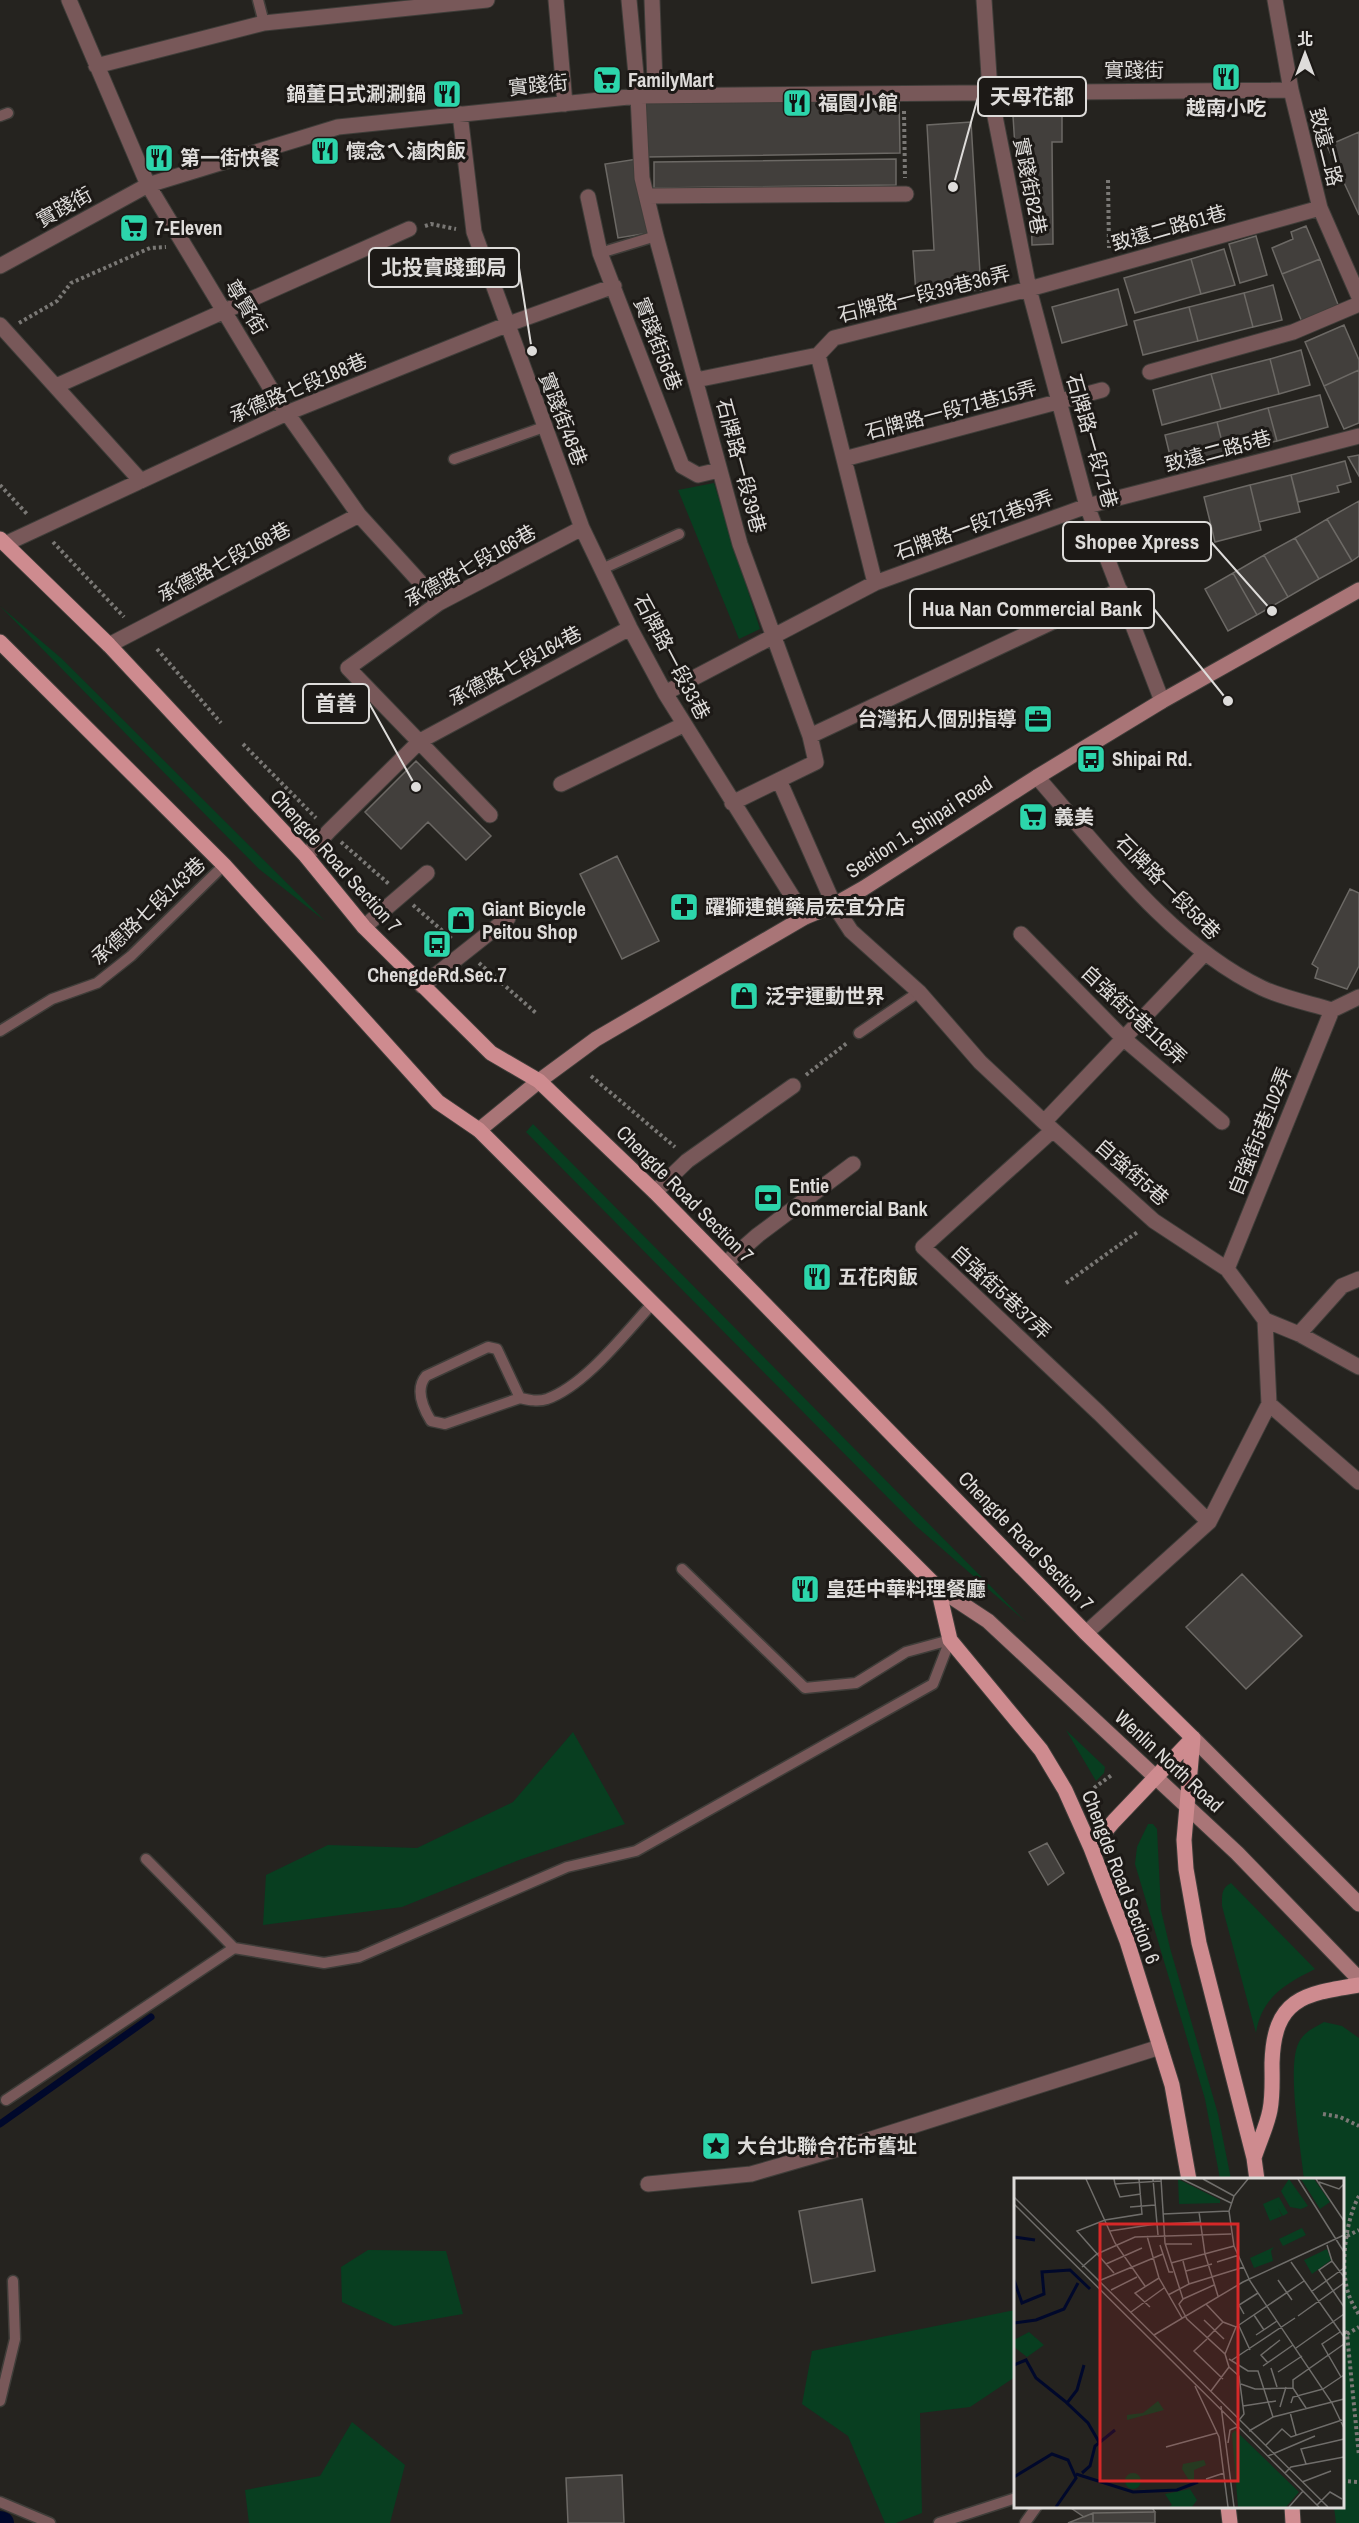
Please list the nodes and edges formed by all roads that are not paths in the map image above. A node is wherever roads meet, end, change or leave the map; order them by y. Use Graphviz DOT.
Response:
graph roads {
  1 [pos="69,0"];
  2 [pos="258,0"];
  3 [pos="487,0"];
  4 [pos="556,0"];
  5 [pos="629,0"];
  6 [pos="652,0"];
  7 [pos="984,0"];
  8 [pos="1275,0"];
  9 [pos="264,23"];
  10 [pos="96,66"];
  11 [pos="1291,90"];
  12 [pos="990,92"];
  13 [pos="638,96"];
  14 [pos="565,104"];
  15 [pos="460,114"];
  16 [pos="148,185"];
  17 [pos="906,194"];
  18 [pos="647,196"];
  19 [pos="588,197"];
  20 [pos="1320,208"];
  21 [pos="409,229"];
  22 [pos="656,236"];
  23 [pos="600,253"];
  24 [pos="0,266"];
  25 [pos="614,286"];
  26 [pos="1029,289"];
  27 [pos="1359,297"];
  28 [pos="1359,304"];
  29 [pos="224,312"];
  30 [pos="506,325"];
  31 [pos="3,328"];
  32 [pos="818,356"];
  33 [pos="1150,372"];
  34 [pos="696,380"];
  35 [pos="56,386"];
  36 [pos="1102,390"];
  37 [pos="1060,403"];
  38 [pos="287,413"];
  39 [pos="544,427"];
  40 [pos="1359,436"];
  41 [pos="454,459"];
  42 [pos="844,459"];
  43 [pos="719,470"];
  44 [pos="141,481"];
  45 [pos="1087,506"];
  46 [pos="359,515"];
  47 [pos="582,528"];
  48 [pos="679,534"];
  49 [pos="3,542"];
  50 [pos="602,569"];
  51 [pos="876,582"];
  52 [pos="1120,590"];
  53 [pos="1359,590"];
  54 [pos="438,603"];
  55 [pos="630,628"];
  56 [pos="774,636"];
  57 [pos="0,642"];
  58 [pos="109,645"];
  59 [pos="664,693"];
  60 [pos="1162,701"];
  61 [pos="684,725"];
  62 [pos="810,736"];
  63 [pos="420,741"];
  64 [pos="1037,777"];
  65 [pos="779,780"];
  66 [pos="561,784"];
  67 [pos="732,803"];
  68 [pos="490,815"];
  69 [pos="306,856"];
  70 [pos="224,865"];
  71 [pos="427,873"];
  72 [pos="834,905"];
  73 [pos="804,917"];
  74 [pos="508,918"];
  75 [pos="364,927"];
  76 [pos="1021,934"];
  77 [pos="1204,954"];
  78 [pos="423,986"];
  79 [pos="919,992"];
  80 [pos="1359,997"];
  81 [pos="1332,1010"];
  82 [pos="0,1031"];
  83 [pos="860,1033"];
  84 [pos="1123,1038"];
  85 [pos="539,1081"];
  86 [pos="793,1086"];
  87 [pos="1222,1122"];
  88 [pos="1048,1126"];
  89 [pos="479,1130"];
  90 [pos="853,1164"];
  91 [pos="655,1192"];
  92 [pos="725,1264"];
  93 [pos="1227,1269"];
  94 [pos="1359,1279"];
  95 [pos="653,1303"];
  96 [pos="1265,1320"];
  97 [pos="1299,1334"];
  98 [pos="1359,1367"];
  99 [pos="520,1398"];
  100 [pos="1269,1404"];
  101 [pos="1359,1482"];
  102 [pos="1209,1522"];
  103 [pos="682,1569"];
  104 [pos="938,1588"];
  105 [pos="1086,1633"];
  106 [pos="950,1640"];
  107 [pos="1193,1738"];
  108 [pos="1156,1778"];
  109 [pos="1186,1808"];
  110 [pos="1091,1848"];
  111 [pos="146,1859"];
  112 [pos="1359,1904"];
  113 [pos="234,1948"];
  114 [pos="1359,1979"];
  115 [pos="1359,1985"];
  116 [pos="1160,2047"];
  117 [pos="6,2100"];
  118 [pos="1254,2158"];
  119 [pos="1189,2178"];
  120 [pos="1257,2178"];
  121 [pos="648,2184"];
  122 [pos="13,2281"];
  123 [pos="0,2401"];
  124 [pos="1014,2499"];
  125 [pos="0,2502"];
  126 [pos="1036,2508"];
  127 [pos="1228,2508"];
  128 [pos="1292,2508"];
  129 [pos="50,2523"];
  130 [pos="939,2523"];
  131 [pos="1025,2523"];
  132 [pos="1230,2523"];
  133 [pos="1293,2523"];
  1 -- 10 [label="street, 尊賢街"];
  2 -- 9 [label="lane"];
  3 -- 9 [label="street"];
  4 -- 14 [label="street"];
  5 -- 13 [label="street, 石牌路一段39巷"];
  6 -- 13 [label="street"];
  7 -- 12 [label="street, 實踐街82巷"];
  8 -- 11 [label="street, 致遠二路"];
  9 -- 10 [label="street"];
  10 -- 16 [label="street, 尊賢街"];
  11 -- 12 [label="street, 實踐街"];
  11 -- 20 [label="street, 致遠二路"];
  12 -- 13 [label="street, 實踐街"];
  12 -- 26 [label="street, 實踐街82巷"];
  13 -- 14 [label="street, 實踐街"];
  13 -- 18 [label="street, 石牌路一段39巷"];
  14 -- 15 [label="street, 實踐街"];
  15 -- 16 [label="street, 實踐街"];
  15 -- 30 [label="street, 實踐街48巷"];
  16 -- 24 [label="street, 實踐街"];
  16 -- 29 [label="street, 尊賢街"];
  17 -- 18 [label="street"];
  18 -- 22 [label="street, 石牌路一段39巷"];
  19 -- 23 [label="street, 實踐街56巷"];
  20 -- 26 [label="street, 致遠二路61巷"];
  20 -- 27 [label="street, 致遠二路"];
  21 -- 29 [label="street"];
  22 -- 23 [label="lane"];
  22 -- 34 [label="street, 石牌路一段39巷"];
  23 -- 25 [label="street, 實踐街56巷"];
  25 -- 30 [label="street, 承德路七段188巷"];
  25 -- 43 [label="street, 實踐街56巷"];
  26 -- 32 [label="street, 石牌路一段39巷36弄"];
  26 -- 37 [label="street, 石牌路一段71巷"];
  28 -- 33 [label="street"];
  29 -- 35 [label="street"];
  29 -- 38 [label="street, 尊賢街"];
  30 -- 38 [label="street, 承德路七段188巷"];
  30 -- 39 [label="street, 實踐街48巷"];
  31 -- 35 [label="street"];
  32 -- 34 [label="street"];
  32 -- 42 [label="street"];
  34 -- 43 [label="street, 石牌路一段39巷"];
  35 -- 44 [label="street"];
  36 -- 37 [label="street, 石牌路一段71巷15弄"];
  37 -- 42 [label="street, 石牌路一段71巷15弄"];
  37 -- 45 [label="street, 石牌路一段71巷"];
  38 -- 44 [label="street, 承德路七段188巷"];
  38 -- 46 [label="street, 尊賢街"];
  39 -- 41 [label="lane"];
  39 -- 47 [label="street, 實踐街48巷"];
  40 -- 45 [label="street, 致遠二路5巷"];
  42 -- 51 [label="street"];
  43 -- 56 [label="street, 石牌路一段39巷"];
  44 -- 49 [label="street, 承德路七段188巷"];
  45 -- 51 [label="street, 石牌路一段71巷9弄"];
  45 -- 52 [label="street, 石牌路一段71巷"];
  46 -- 54 [label="street, 尊賢街"];
  46 -- 58 [label="street, 承德路七段168巷"];
  47 -- 50 [label="street, 石牌路一段33巷"];
  47 -- 54 [label="street, 承德路七段166巷"];
  48 -- 50 [label="lane"];
  49 -- 58 [label="main road, Chengde Road Section 7"];
  50 -- 55 [label="street, 石牌路一段33巷"];
  51 -- 56 [label="street, 石牌路一段71巷9弄"];
  52 -- 60 [label="street, 石牌路一段71巷"];
  52 -- 62 [label="street"];
  53 -- 60 [label="street, Section 1, Shipai Road"];
  54 -- 63 [label="street, 承德路七段166巷"];
  55 -- 59 [label="street, 石牌路一段33巷"];
  55 -- 63 [label="street, 承德路七段164巷"];
  56 -- 59 [label="street, 石牌路一段71巷9弄"];
  56 -- 62 [label="street, 石牌路一段39巷"];
  57 -- 70 [label="main road"];
  58 -- 69 [label="main road, Chengde Road Section 7"];
  59 -- 61 [label="street, 石牌路一段33巷"];
  60 -- 64 [label="street, Section 1, Shipai Road"];
  61 -- 66 [label="street"];
  61 -- 67 [label="street, 石牌路一段33巷"];
  62 -- 65 [label="street, 石牌路一段39巷"];
  63 -- 68 [label="street"];
  63 -- 69 [label="street, 承德路七段164巷"];
  64 -- 72 [label="street, Section 1, Shipai Road"];
  64 -- 77 [label="street, 石牌路一段58巷"];
  65 -- 67 [label="street"];
  65 -- 72 [label="street"];
  67 -- 73 [label="street, 石牌路一段33巷"];
  69 -- 75 [label="main road, Chengde Road Section 7"];
  70 -- 82 [label="lane, 承德路七段143巷"];
  70 -- 89 [label="main road"];
  71 -- 75 [label="street"];
  72 -- 73 [label="street, Section 1, Shipai Road"];
  72 -- 79 [label="street, 自強街5巷"];
  73 -- 85 [label="street, Section 1, Shipai Road"];
  74 -- 78 [label="street"];
  75 -- 78 [label="main road, Chengde Road Section 7"];
  76 -- 84 [label="street, 自強街5巷116弄"];
  77 -- 81 [label="street, 石牌路一段58巷"];
  77 -- 84 [label="street"];
  78 -- 85 [label="main road, Chengde Road Section 7"];
  79 -- 83 [label="lane"];
  79 -- 88 [label="street, 自強街5巷"];
  80 -- 81 [label="street"];
  81 -- 93 [label="street, 自強街5巷102弄"];
  84 -- 87 [label="street, 自強街5巷116弄"];
  84 -- 88 [label="street"];
  85 -- 89 [label="street, Section 1, Shipai Road"];
  85 -- 91 [label="main road, Chengde Road Section 7"];
  86 -- 91 [label="street"];
  88 -- 93 [label="street, 自強街5巷"];
  88 -- 102 [label="street, 自強街5巷37弄"];
  89 -- 95 [label="main road"];
  90 -- 92 [label="street"];
  91 -- 92 [label="main road, Chengde Road Section 7"];
  92 -- 105 [label="main road, Chengde Road Section 7"];
  93 -- 96 [label="street, 自強街5巷"];
  94 -- 97 [label="street"];
  95 -- 99 [label="lane"];
  95 -- 104 [label="main road"];
  96 -- 97 [label="street"];
  96 -- 100 [label="street"];
  97 -- 98 [label="street"];
  99 -- 99 [label="lane"];
  100 -- 101 [label="street"];
  100 -- 102 [label="street"];
  102 -- 105 [label="street"];
  103 -- 106 [label="lane"];
  104 -- 106 [label="main road, Chengde Road Section 6"];
  104 -- 108 [label="street, Wenlin North Road"];
  105 -- 107 [label="main road, Chengde Road Section 7"];
  106 -- 110 [label="main road, Chengde Road Section 6"];
  106 -- 113 [label="lane"];
  107 -- 108 [label="main road"];
  107 -- 109 [label="main road"];
  107 -- 112 [label="street, Wenlin North Road"];
  108 -- 109 [label="street, Wenlin North Road"];
  108 -- 110 [label="main road"];
  109 -- 114 [label="street, Wenlin North Road"];
  109 -- 118 [label="main road"];
  110 -- 116 [label="main road, Chengde Road Section 6"];
  111 -- 113 [label="lane"];
  113 -- 117 [label="lane"];
  115 -- 118 [label="main road"];
  116 -- 119 [label="main road, Chengde Road Section 6"];
  116 -- 121 [label="street"];
  118 -- 120 [label="main road"];
  122 -- 123 [label="lane"];
  124 -- 130 [label="lane"];
  125 -- 129 [label="lane"];
  126 -- 131 [label="lane"];
  127 -- 132 [label="main road"];
  128 -- 133 [label="main road"];
}
